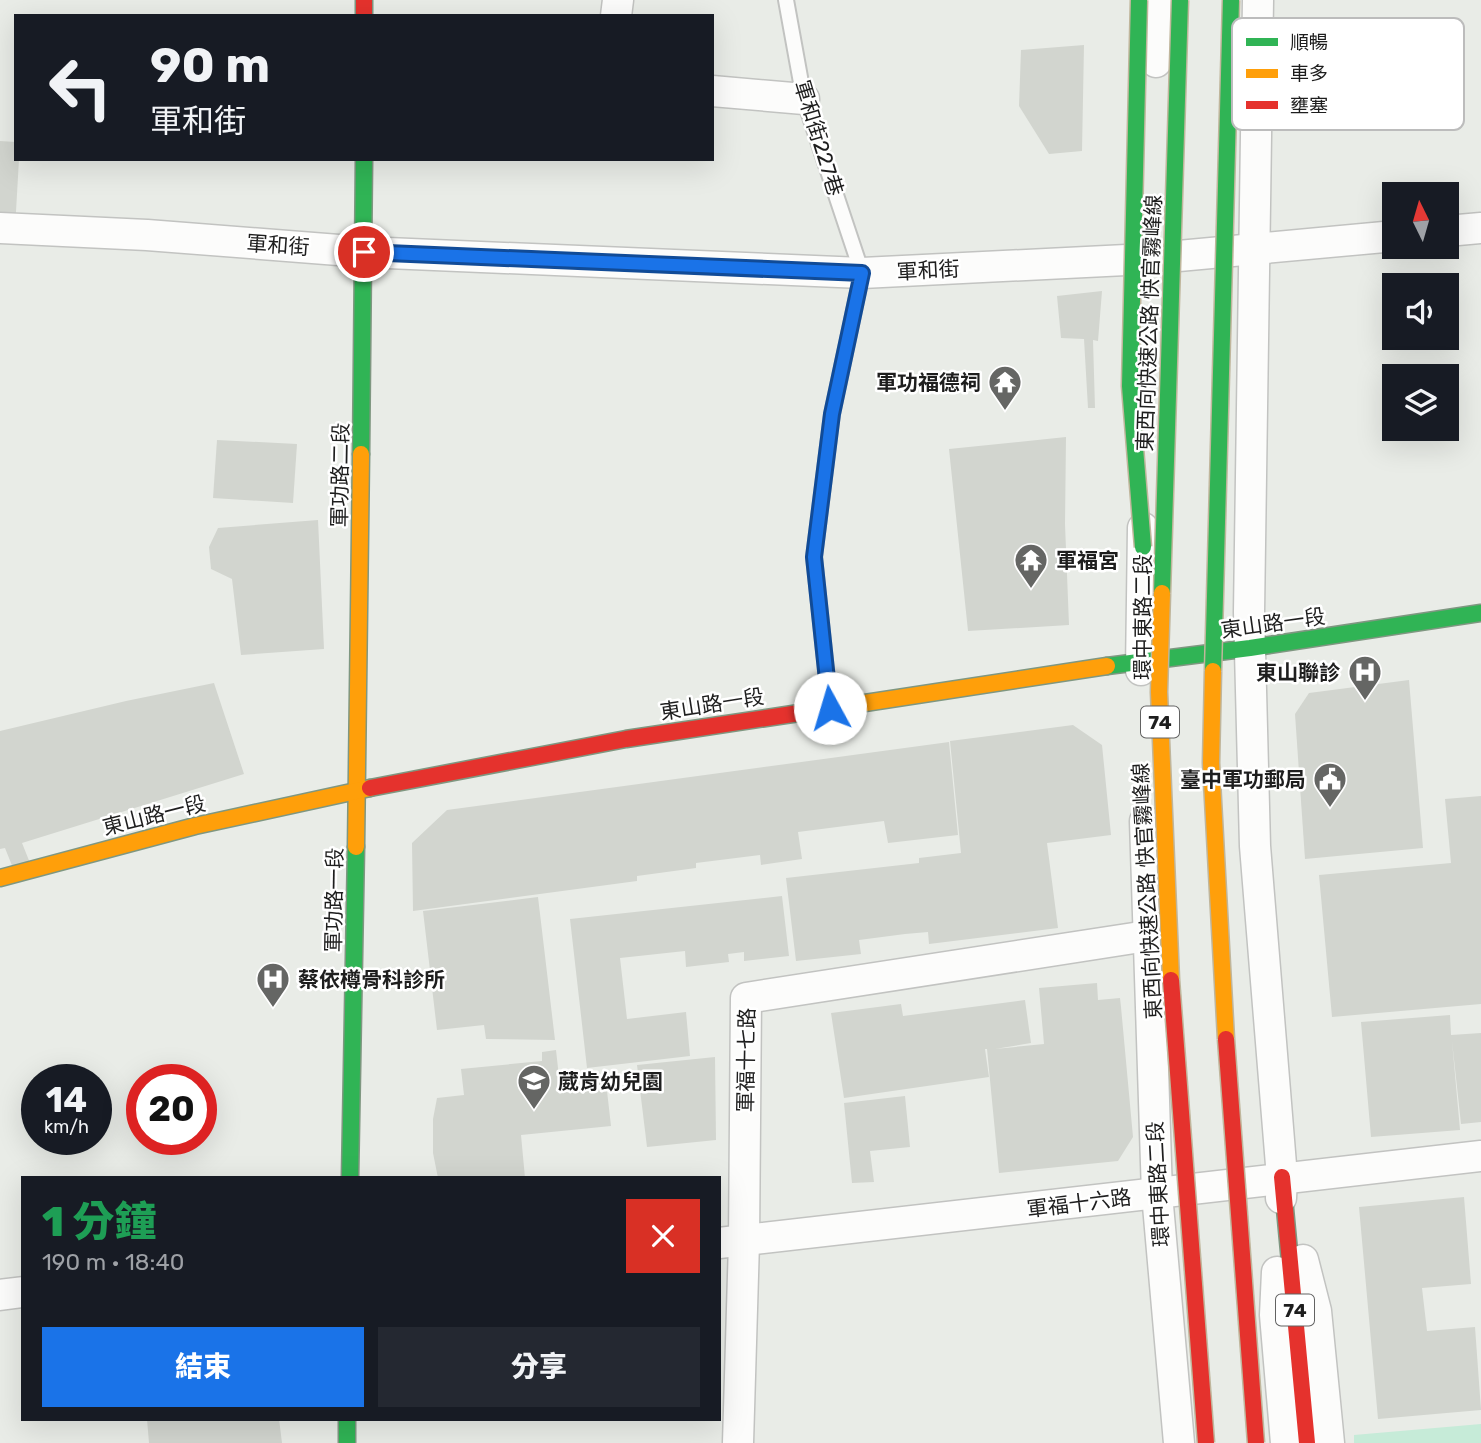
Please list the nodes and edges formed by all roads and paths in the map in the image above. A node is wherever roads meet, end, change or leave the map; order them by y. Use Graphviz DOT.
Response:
graph roads {
  1 [pos="786,0"];
  2 [pos="1139,0"];
  3 [pos="1159,0"];
  4 [pos="1180,0"];
  5 [pos="1231,0"];
  6 [pos="1258,0"];
  7 [pos="1258,18"];
  8 [pos="714,91"];
  9 [pos="804,99"];
  10 [pos="1256,130"];
  11 [pos="364,161"];
  12 [pos="0,228"];
  13 [pos="1481,228"];
  14 [pos="1460,230"];
  15 [pos="1382,237"];
  16 [pos="1255,249"];
  17 [pos="364,252"];
  18 [pos="1146,259"];
  19 [pos="862,273"];
  20 [pos="1481,613"];
  21 [pos="1250,648"];
  22 [pos="1141,661"];
  23 [pos="1159,692"];
  24 [pos="830,708"];
  25 [pos="357,791"];
  26 [pos="0,878"];
  27 [pos="1147,936"];
  28 [pos="1481,1156"];
  29 [pos="350,1176"];
  30 [pos="1282,1177"];
  31 [pos="1157,1194"];
  32 [pos="732,1243"];
  33 [pos="21,1292"];
  34 [pos="0,1295"];
  35 [pos="347,1421"];
  36 [pos="347,1443"];
  37 [pos="738,1443"];
  38 [pos="1179,1443"];
  39 [pos="1206,1443"];
  40 [pos="1256,1443"];
  41 [pos="1286,1443"];
  42 [pos="1307,1443"];
  43 [pos="1329,1443"];
  1 -- 9 [label="lane, 軍和街227巷"];
  2 -- 23 [label="main road, 74, bridge"];
  3 -- 18 [label="street, 環中東路二段"];
  4 -- 23 [label="main road, 東西向快速公路 快官霧峰線 / 74, bridge"];
  5 -- 40 [label="main road, 74, bridge"];
  6 -- 7 [label="street"];
  8 -- 9 [label="street"];
  9 -- 19 [label="lane, 軍和街227巷"];
  10 -- 16 [label="street"];
  11 -- 17 [label="main road, 軍功路二段"];
  12 -- 17 [label="street, 軍和街"];
  13 -- 14 [label="street"];
  15 -- 16 [label="street, 軍和街"];
  16 -- 18 [label="street, 軍和街"];
  16 -- 21 [label="street"];
  17 -- 19 [label="street, 軍和街"];
  17 -- 25 [label="main road, 軍功路二段"];
  18 -- 19 [label="street, 軍和街"];
  18 -- 22 [label="street, 環中東路二段"];
  19 -- 24 [label="lane"];
  20 -- 21 [label="main road, 東山路一段"];
  21 -- 22 [label="main road, 東山路一段"];
  21 -- 30 [label="street"];
  22 -- 24 [label="main road, 東山路一段"];
  22 -- 27 [label="street, 環中東路二段"];
  23 -- 39 [label="main road, 東西向快速公路 快官霧峰線 / 74, bridge"];
  24 -- 25 [label="main road, 東山路一段"];
  25 -- 26 [label="main road, 東山路一段"];
  25 -- 29 [label="main road, 軍功路一段"];
  27 -- 31 [label="street, 環中東路二段"];
  27 -- 32 [label="street, 軍福十七路"];
  28 -- 30 [label="street, 軍福十六路"];
  30 -- 31 [label="street, 軍福十六路"];
  30 -- 41 [label="street"];
  30 -- 42 [label="main road, 74"];
  30 -- 43 [label="street"];
  31 -- 32 [label="street, 軍福十六路"];
  31 -- 38 [label="street, 環中東路二段"];
  32 -- 37 [label="street, 軍福十七路"];
  33 -- 34 [label="street"];
  35 -- 36 [label="main road"];
}
